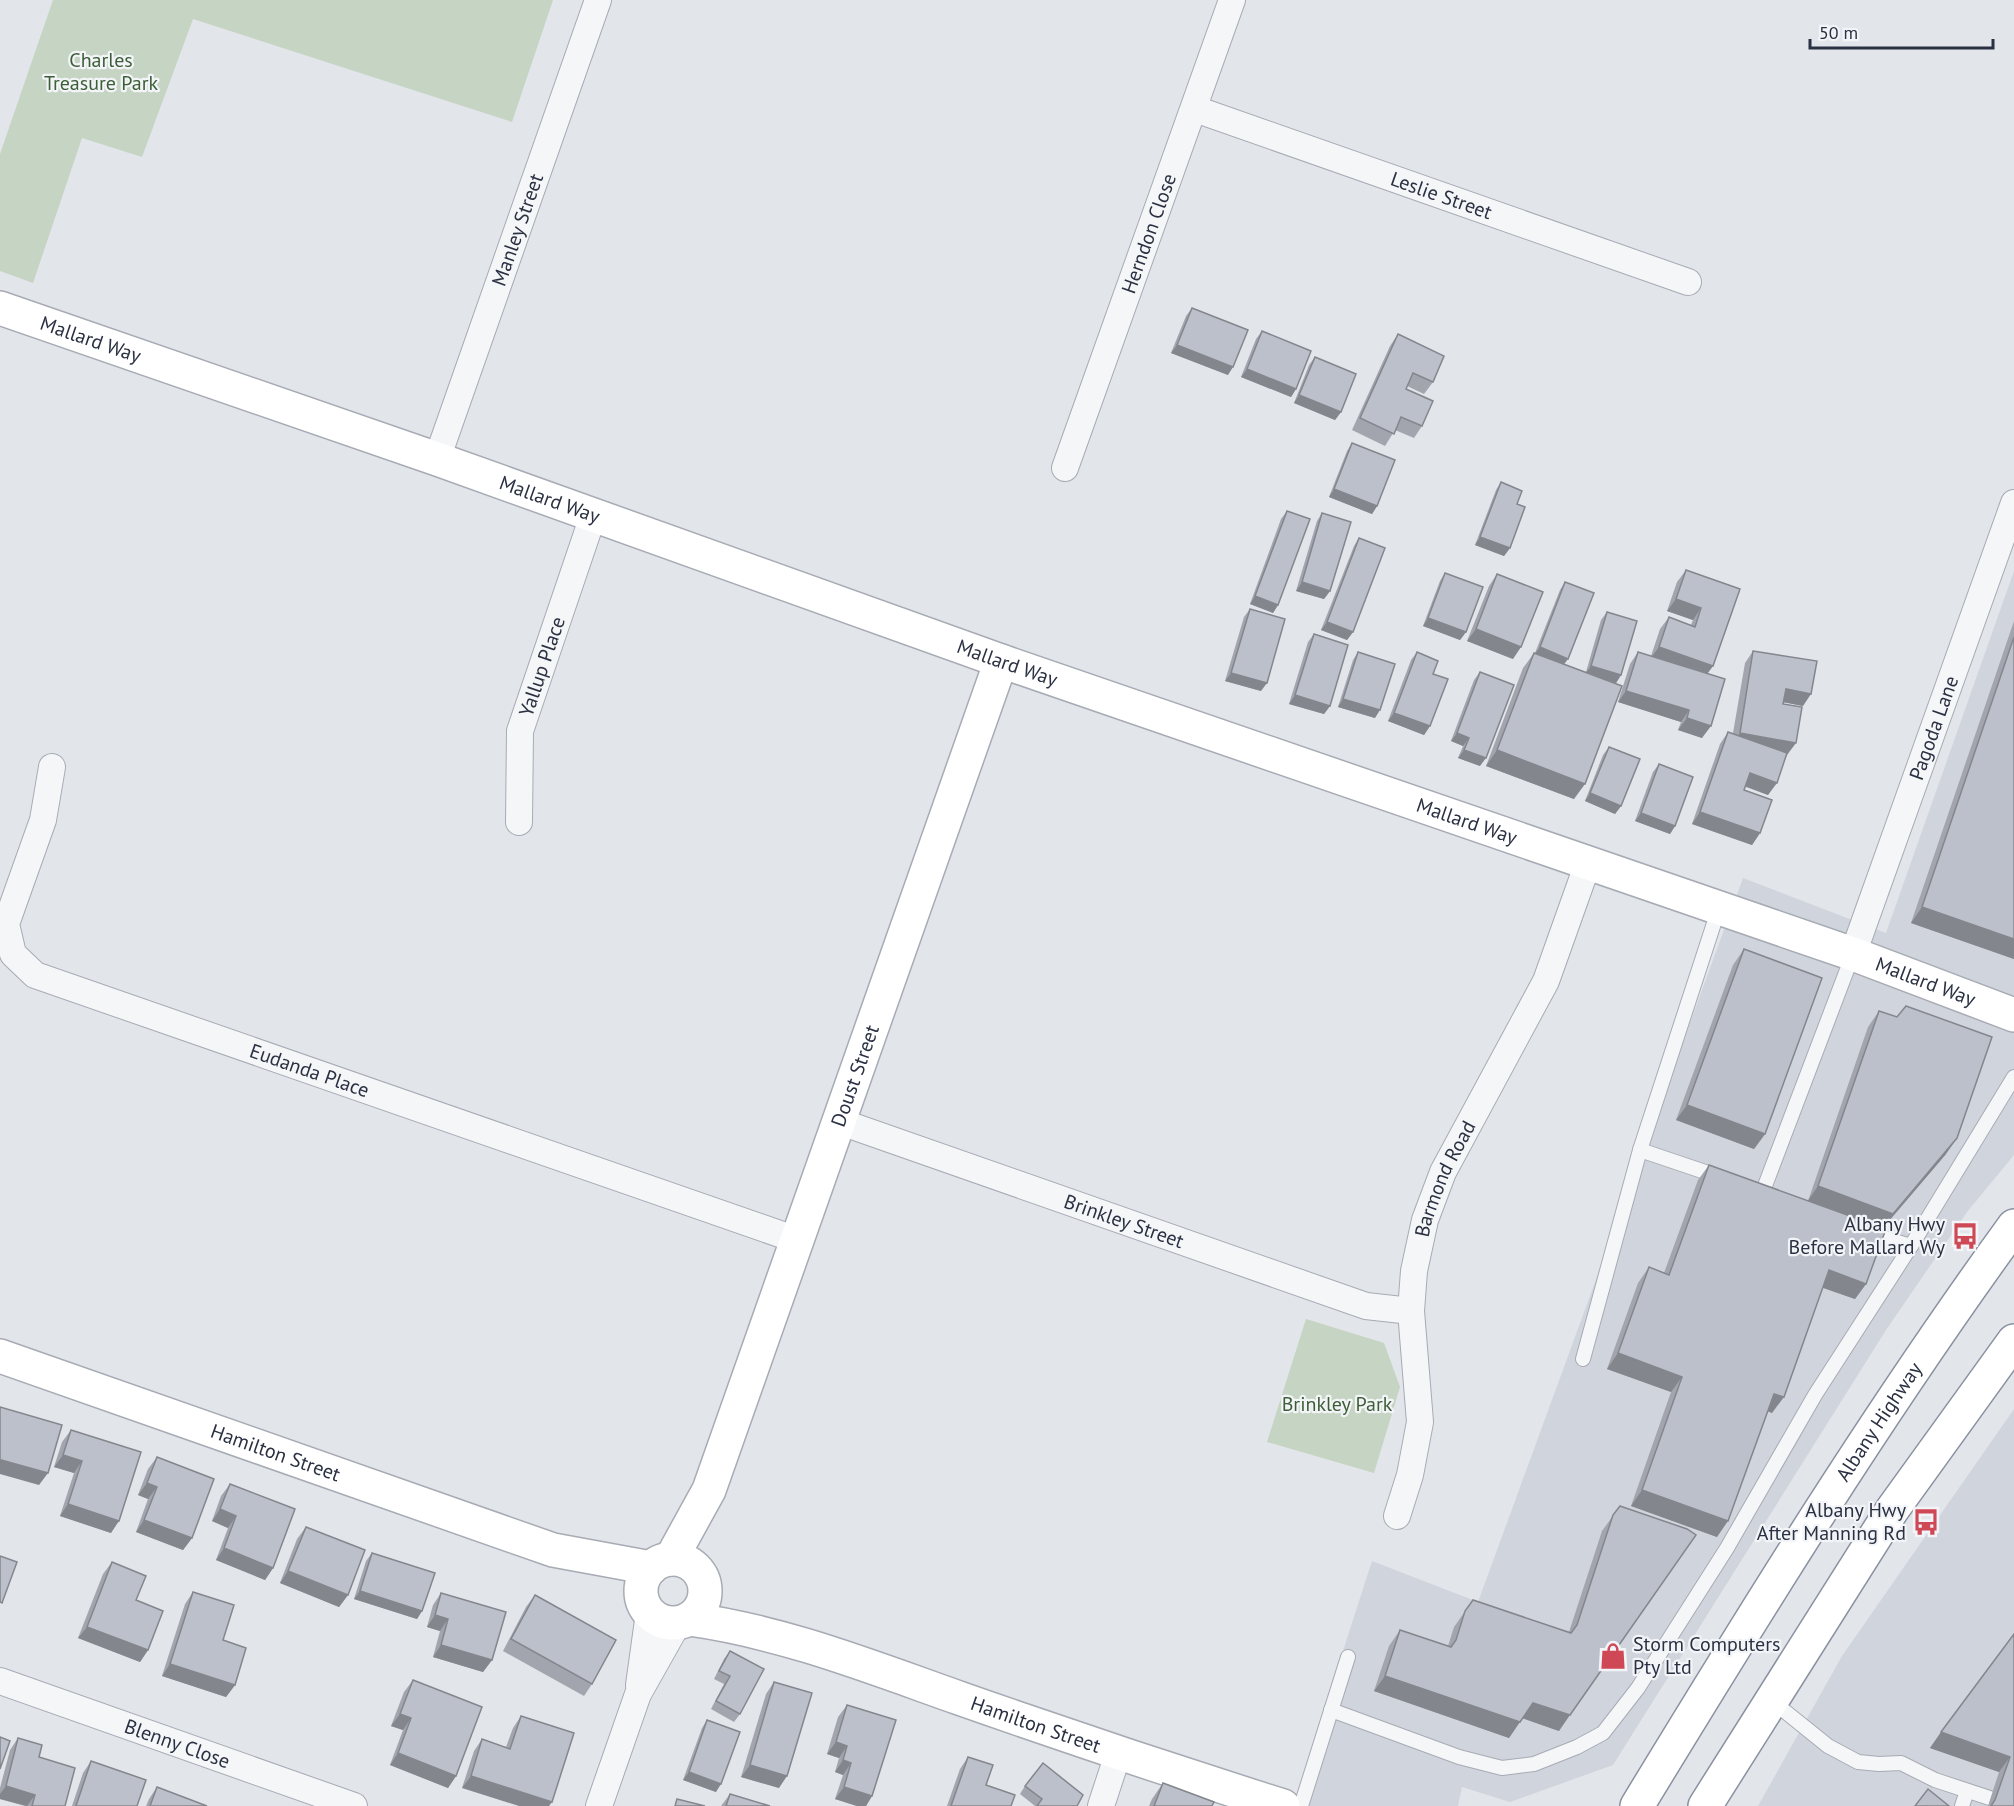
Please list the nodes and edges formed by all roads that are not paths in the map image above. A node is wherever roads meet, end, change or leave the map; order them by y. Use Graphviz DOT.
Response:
graph roads {
  1 [pos="598,0"];
  2 [pos="1232,0"];
  3 [pos="1195,109"];
  4 [pos="1688,282"];
  5 [pos="0,308"];
  6 [pos="436,459"];
  7 [pos="1065,468"];
  8 [pos="2014,503"];
  9 [pos="593,516"];
  10 [pos="1001,661"];
  11 [pos="52,767"];
  12 [pos="519,822"];
  13 [pos="1588,863"];
  14 [pos="1719,908"];
  15 [pos="1854,954"];
  16 [pos="2014,1015"];
  17 [pos="2014,1077"];
  18 [pos="838,1121"];
  19 [pos="1640,1150"];
  20 [pos="1729,1180"];
  21 [pos="1762,1191"];
  22 [pos="2014,1226"];
  23 [pos="1856,1229"];
  24 [pos="797,1240"];
  25 [pos="1911,1246"];
  26 [pos="1411,1311"];
  27 [pos="2014,1341"];
  28 [pos="0,1356"];
  29 [pos="1583,1359"];
  30 [pos="1397,1516"];
  31 [pos="553,1550"];
  32 [pos="681,1571"];
  33 [pos="664,1614"];
  34 [pos="789,1639"];
  35 [pos="1348,1657"];
  36 [pos="0,1681"];
  37 [pos="1772,1701"];
  38 [pos="1331,1710"];
  39 [pos="1119,1754"];
  40 [pos="1728,1770"];
  41 [pos="1967,1791"];
  42 [pos="1635,1804"];
  43 [pos="354,1806"];
  44 [pos="600,1806"];
  45 [pos="1101,1806"];
  46 [pos="1283,1806"];
  47 [pos="1300,1806"];
  48 [pos="1705,1806"];
  49 [pos="1723,1806"];
  50 [pos="1962,1806"];
  51 [pos="2014,1806"];
  1 -- 6 [label="street, Manley Street"];
  2 -- 3 [label="street, Herndon Close"];
  3 -- 4 [label="street, Leslie Street"];
  3 -- 7 [label="street, Herndon Close"];
  5 -- 6 [label="main road, Mallard Way"];
  6 -- 9 [label="main road, Mallard Way"];
  8 -- 15 [label="street, Pagoda Lane"];
  9 -- 10 [label="main road, Mallard Way"];
  9 -- 12 [label="street, Yallup Place"];
  10 -- 13 [label="main road, Mallard Way"];
  10 -- 18 [label="main road, Doust Street"];
  11 -- 24 [label="street, Eudanda Place"];
  13 -- 14 [label="main road, Mallard Way"];
  13 -- 26 [label="street, Barmond Road"];
  14 -- 15 [label="main road, Mallard Way"];
  14 -- 19 [label="lane"];
  15 -- 16 [label="main road, Mallard Way"];
  15 -- 21 [label="lane"];
  17 -- 25 [label="lane"];
  18 -- 24 [label="main road, Doust Street"];
  18 -- 26 [label="street, Brinkley Street"];
  19 -- 20 [label="lane"];
  19 -- 29 [label="lane"];
  22 -- 42 [label="main road, Albany Highway"];
  23 -- 25 [label="lane"];
  24 -- 32 [label="main road, Doust Street"];
  25 -- 38 [label="lane"];
  26 -- 30 [label="street, Barmond Road"];
  27 -- 37 [label="main road"];
  28 -- 31 [label="main road, Hamilton Street"];
  31 -- 32 [label="main road, Hamilton Street"];
  31 -- 33 [label="main road, Hamilton Street"];
  32 -- 33 [label="main road"];
  32 -- 33 [label="main road"];
  32 -- 34 [label="main road, Hamilton Street"];
  33 -- 34 [label="main road, Hamilton Street"];
  33 -- 44 [label="street"];
  34 -- 39 [label="main road, Hamilton Street"];
  35 -- 38 [label="lane"];
  36 -- 43 [label="street, Blenny Close"];
  37 -- 40 [label="main road"];
  37 -- 41 [label="lane"];
  38 -- 47 [label="lane"];
  39 -- 45 [label="street"];
  39 -- 46 [label="main road, Hamilton Street"];
  40 -- 48 [label="main road"];
  40 -- 49 [label="main road"];
  41 -- 50 [label="lane"];
  41 -- 51 [label="lane"];
}
